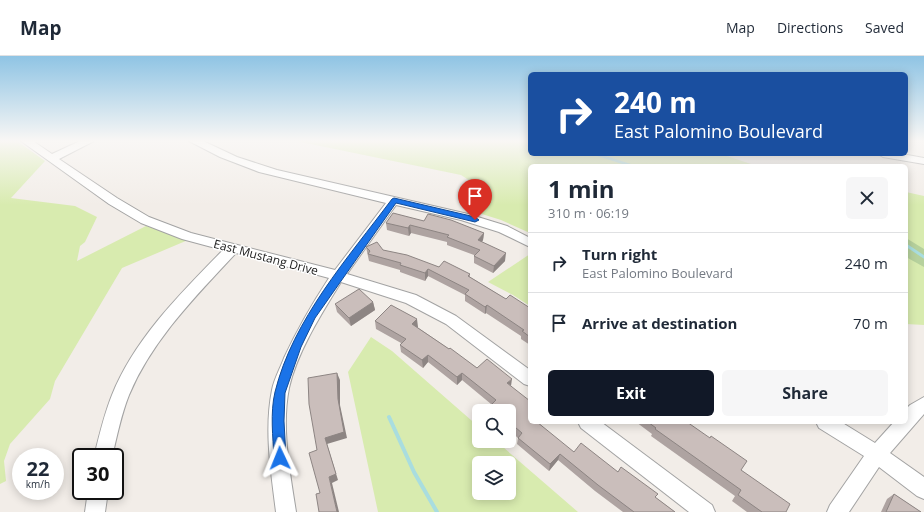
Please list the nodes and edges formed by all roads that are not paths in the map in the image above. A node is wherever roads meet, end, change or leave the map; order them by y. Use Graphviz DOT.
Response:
graph roads {
  1 [pos="56,162"];
  2 [pos="237,162"];
  3 [pos="394,200"];
  4 [pos="528,242"];
  5 [pos="233,248"];
  6 [pos="339,276"];
  7 [pos="528,377"];
  8 [pos="924,405"];
  9 [pos="908,420"];
  10 [pos="590,424"];
  11 [pos="828,424"];
  12 [pos="904,424"];
  13 [pos="104,448"];
  14 [pos="877,454"];
  15 [pos="924,489"];
  16 [pos="97,500"];
  17 [pos="95,512"];
  18 [pos="286,512"];
  19 [pos="705,512"];
  20 [pos="837,512"];
  1 -- 5 [label="street, East Mustang Drive"];
  2 -- 3 [label="street"];
  3 -- 4 [label="street"];
  3 -- 6 [label="street"];
  5 -- 6 [label="street, East Mustang Drive"];
  5 -- 13 [label="street"];
  6 -- 7 [label="street, East Mustang Drive"];
  6 -- 18 [label="street"];
  8 -- 9 [label="street"];
  10 -- 19 [label="street"];
  11 -- 14 [label="street"];
  12 -- 14 [label="street"];
  14 -- 15 [label="street"];
  14 -- 20 [label="street"];
  16 -- 17 [label="street"];
}
